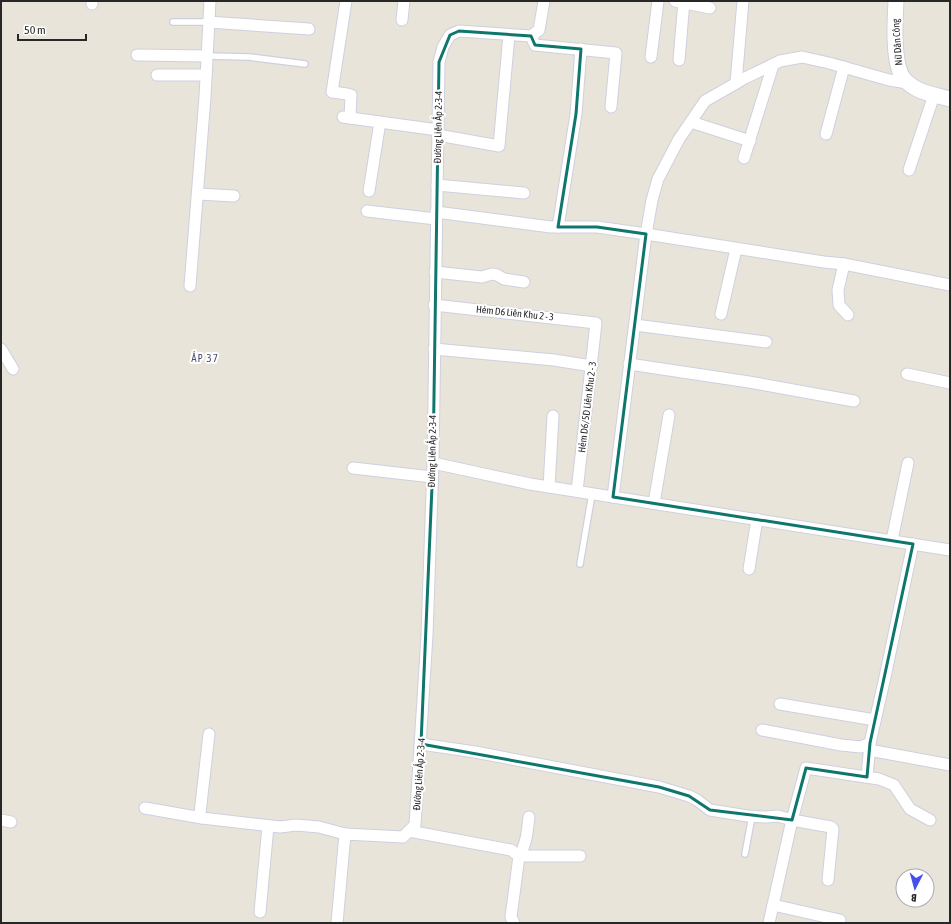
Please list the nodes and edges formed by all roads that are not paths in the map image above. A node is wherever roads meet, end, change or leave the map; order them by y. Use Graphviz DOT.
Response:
graph roads {
  1 [pos="210,1"];
  2 [pos="346,1"];
  3 [pos="404,1"];
  4 [pos="544,1"];
  5 [pos="658,1"];
  6 [pos="743,1"];
  7 [pos="896,1"];
  8 [pos="681,2"];
  9 [pos="710,8"];
  10 [pos="402,20"];
  11 [pos="173,22"];
  12 [pos="208,22"];
  13 [pos="309,29"];
  14 [pos="509,35"];
  15 [pos="531,36"];
  16 [pos="581,49"];
  17 [pos="137,55"];
  18 [pos="207,56"];
  19 [pos="651,57"];
  20 [pos="679,60"];
  21 [pos="305,64"];
  22 [pos="773,65"];
  23 [pos="844,67"];
  24 [pos="157,75"];
  25 [pos="206,75"];
  26 [pos="908,82"];
  27 [pos="736,83"];
  28 [pos="934,94"];
  29 [pos="950,99"];
  30 [pos="611,107"];
  31 [pos="380,122"];
  32 [pos="691,122"];
  33 [pos="438,133"];
  34 [pos="826,134"];
  35 [pos="750,141"];
  36 [pos="744,158"];
  37 [pos="909,170"];
  38 [pos="437,185"];
  39 [pos="369,191"];
  40 [pos="524,193"];
  41 [pos="198,194"];
  42 [pos="234,196"];
  43 [pos="367,211"];
  44 [pos="436,215"];
  45 [pos="558,227"];
  46 [pos="646,234"];
  47 [pos="736,249"];
  48 [pos="844,264"];
  49 [pos="435,272"];
  50 [pos="524,282"];
  51 [pos="950,285"];
  52 [pos="190,286"];
  53 [pos="434,305"];
  54 [pos="721,314"];
  55 [pos="848,315"];
  56 [pos="596,323"];
  57 [pos="635,324"];
  58 [pos="766,342"];
  59 [pos="1,349"];
  60 [pos="434,349"];
  61 [pos="629,364"];
  62 [pos="592,366"];
  63 [pos="13,369"];
  64 [pos="907,374"];
  65 [pos="950,383"];
  66 [pos="854,400"];
  67 [pos="669,415"];
  68 [pos="553,416"];
  69 [pos="432,463"];
  70 [pos="908,463"];
  71 [pos="353,468"];
  72 [pos="432,477"];
  73 [pos="550,487"];
  74 [pos="577,491"];
  75 [pos="592,494"];
  76 [pos="613,497"];
  77 [pos="654,503"];
  78 [pos="757,519"];
  79 [pos="892,540"];
  80 [pos="913,544"];
  81 [pos="950,550"];
  82 [pos="580,564"];
  83 [pos="749,569"];
  84 [pos="780,704"];
  85 [pos="875,720"];
  86 [pos="762,730"];
  87 [pos="209,734"];
  88 [pos="421,744"];
  89 [pos="870,746"];
  90 [pos="950,765"];
  91 [pos="867,777"];
  92 [pos="145,808"];
  93 [pos="752,816"];
  94 [pos="529,817"];
  95 [pos="202,818"];
  96 [pos="792,820"];
  97 [pos="930,820"];
  98 [pos="268,826"];
  99 [pos="409,831"];
  100 [pos="345,834"];
  101 [pos="745,854"];
  102 [pos="519,856"];
  103 [pos="580,856"];
  104 [pos="828,880"];
  105 [pos="773,905"];
  106 [pos="260,912"];
  107 [pos="840,920"];
  108 [pos="337,923"];
  109 [pos="514,923"];
  110 [pos="769,923"];
  1 -- 12 [label="street"];
  2 -- 31 [label="street"];
  3 -- 10 [label="street"];
  4 -- 15 [label="street"];
  5 -- 19 [label="street"];
  6 -- 27 [label="street"];
  7 -- 26 [label="street, Nữ Dân Công"];
  8 -- 9 [label="street"];
  8 -- 20 [label="street"];
  11 -- 12 [label="lane"];
  12 -- 13 [label="street"];
  12 -- 18 [label="street"];
  14 -- 15 [label="street, Đường Liên Ấp 2-3-4"];
  14 -- 33 [label="street, Đường Liên Ấp 2-3-4"];
  14 -- 33 [label="street"];
  15 -- 16 [label="street"];
  16 -- 30 [label="street"];
  16 -- 45 [label="street"];
  17 -- 18 [label="street"];
  18 -- 21 [label="lane"];
  18 -- 25 [label="street"];
  22 -- 23 [label="street"];
  22 -- 27 [label="street"];
  22 -- 35 [label="street"];
  23 -- 26 [label="street"];
  23 -- 34 [label="street"];
  24 -- 25 [label="street"];
  25 -- 41 [label="street"];
  26 -- 28 [label="street"];
  27 -- 32 [label="street"];
  28 -- 29 [label="street"];
  28 -- 37 [label="street"];
  31 -- 33 [label="street"];
  31 -- 39 [label="street"];
  32 -- 35 [label="street"];
  32 -- 46 [label="street"];
  33 -- 38 [label="street, Đường Liên Ấp 2-3-4"];
  35 -- 36 [label="street"];
  38 -- 40 [label="street"];
  38 -- 44 [label="street, Đường Liên Ấp 2-3-4"];
  41 -- 42 [label="street"];
  41 -- 52 [label="street"];
  43 -- 44 [label="street"];
  44 -- 45 [label="street"];
  44 -- 49 [label="street, Đường Liên Ấp 2-3-4"];
  45 -- 46 [label="street"];
  46 -- 47 [label="street"];
  46 -- 57 [label="street"];
  47 -- 48 [label="street"];
  47 -- 54 [label="street"];
  48 -- 51 [label="street"];
  48 -- 55 [label="street"];
  49 -- 50 [label="street"];
  49 -- 53 [label="street, Đường Liên Ấp 2-3-4"];
  53 -- 56 [label="street, Hẻm D6 Liên Khu 2 - 3"];
  53 -- 60 [label="street, Đường Liên Ấp 2-3-4"];
  56 -- 62 [label="street, Hẻm D6/5D Liên Khu 2 - 3"];
  57 -- 58 [label="street"];
  57 -- 61 [label="street"];
  59 -- 63 [label="street"];
  60 -- 62 [label="street"];
  60 -- 69 [label="street, Đường Liên Ấp 2-3-4"];
  61 -- 66 [label="street"];
  61 -- 76 [label="street"];
  62 -- 74 [label="street, Hẻm D6/5D Liên Khu 2 - 3"];
  64 -- 65 [label="street"];
  67 -- 77 [label="street"];
  68 -- 73 [label="street"];
  69 -- 72 [label="street, Đường Liên Ấp 2-3-4"];
  69 -- 73 [label="street"];
  70 -- 79 [label="street"];
  71 -- 72 [label="street"];
  72 -- 88 [label="street, Đường Liên Ấp 2-3-4"];
  73 -- 74 [label="street"];
  74 -- 75 [label="street"];
  75 -- 76 [label="street"];
  75 -- 82 [label="lane"];
  76 -- 77 [label="street"];
  77 -- 78 [label="street"];
  78 -- 79 [label="street"];
  78 -- 83 [label="street"];
  79 -- 80 [label="street"];
  80 -- 81 [label="street"];
  80 -- 85 [label="street"];
  84 -- 85 [label="street"];
  85 -- 89 [label="street"];
  86 -- 89 [label="street"];
  87 -- 95 [label="street"];
  88 -- 93 [label="street"];
  88 -- 99 [label="street, Đường Liên Ấp 2-3-4"];
  89 -- 90 [label="street"];
  89 -- 91 [label="street"];
  91 -- 96 [label="street"];
  91 -- 97 [label="street"];
  92 -- 95 [label="street"];
  93 -- 96 [label="street"];
  93 -- 101 [label="lane"];
  94 -- 102 [label="street"];
  95 -- 98 [label="street"];
  96 -- 104 [label="street"];
  96 -- 105 [label="street"];
  98 -- 100 [label="street"];
  98 -- 106 [label="street"];
  99 -- 100 [label="street"];
  99 -- 102 [label="street"];
  100 -- 108 [label="street"];
  102 -- 103 [label="street"];
  102 -- 109 [label="street"];
  105 -- 107 [label="street"];
  105 -- 110 [label="street"];
}
